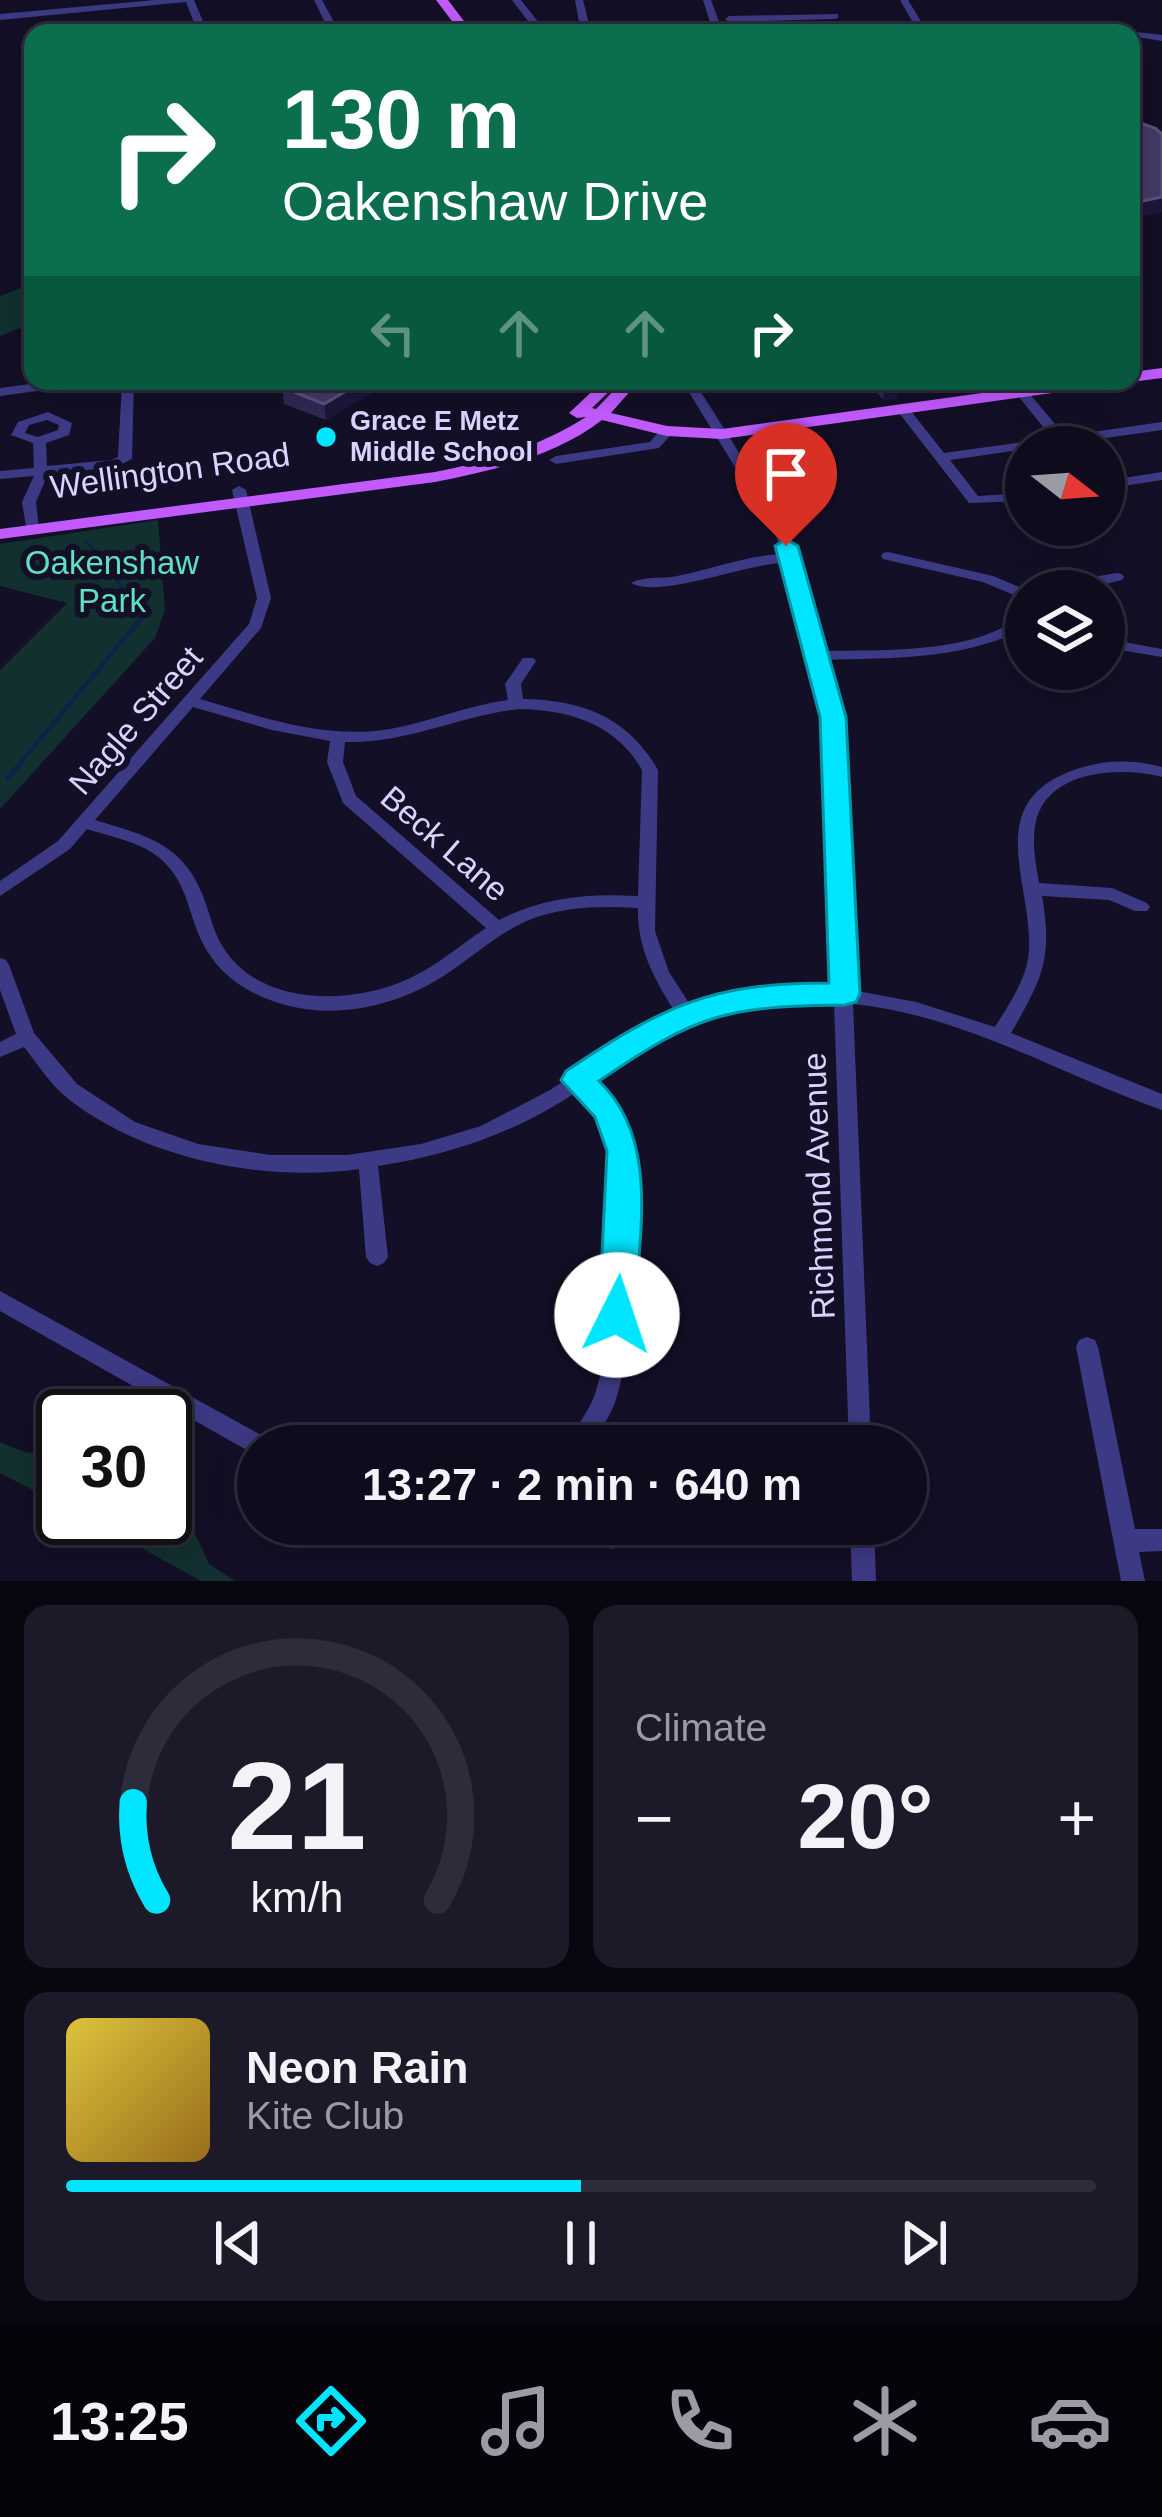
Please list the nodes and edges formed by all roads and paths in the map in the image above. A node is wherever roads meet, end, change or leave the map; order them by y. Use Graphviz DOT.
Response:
graph roads {
  1 [pos="187,0"];
  2 [pos="442,0"];
  3 [pos="516,0"];
  4 [pos="751,0"];
  5 [pos="827,0"];
  6 [pos="1072,16"];
  7 [pos="0,17"];
  8 [pos="759,18"];
  9 [pos="729,19"];
  10 [pos="460,24"];
  11 [pos="535,24"];
  12 [pos="1077,24"];
  13 [pos="128,390"];
  14 [pos="615,390"];
  15 [pos="624,390"];
  16 [pos="694,390"];
  17 [pos="1002,390"];
  18 [pos="1020,390"];
  19 [pos="902,409"];
  20 [pos="591,412"];
  21 [pos="1049,426"];
  22 [pos="1162,426"];
  23 [pos="674,432"];
  24 [pos="1125,433"];
  25 [pos="0,434"];
  26 [pos="722,434"];
  27 [pos="18,435"];
  28 [pos="39,441"];
  29 [pos="1005,451"];
  30 [pos="939,458"];
  31 [pos="556,460"];
  32 [pos="41,471"];
  33 [pos="0,475"];
  34 [pos="1162,476"];
  35 [pos="1125,482"];
  36 [pos="240,495"];
  37 [pos="1005,498"];
  38 [pos="0,525"];
  39 [pos="31,525"];
  40 [pos="0,534"];
  41 [pos="888,556"];
  42 [pos="790,558"];
  43 [pos="638,583"];
  44 [pos="1005,586"];
  45 [pos="1005,633"];
  46 [pos="1125,645"];
  47 [pos="1160,653"];
  48 [pos="818,656"];
  49 [pos="528,661"];
  50 [pos="191,702"];
  51 [pos="516,704"];
  52 [pos="338,736"];
  53 [pos="1162,772"];
  54 [pos="85,823"];
  55 [pos="1032,889"];
  56 [pos="0,890"];
  57 [pos="644,902"];
  58 [pos="1141,908"];
  59 [pos="497,928"];
  60 [pos="0,965"];
  61 [pos="845,994"];
  62 [pos="685,1013"];
  63 [pos="24,1038"];
  64 [pos="999,1038"];
  65 [pos="0,1050"];
  66 [pos="577,1080"];
  67 [pos="1162,1102"];
  68 [pos="368,1162"];
  69 [pos="377,1257"];
  70 [pos="0,1300"];
  71 [pos="1088,1347"];
  72 [pos="590,1425"];
  73 [pos="859,1425"];
  74 [pos="237,1433"];
  75 [pos="1162,1540"];
  76 [pos="1126,1541"];
  77 [pos="863,1545"];
  78 [pos="864,1581"];
  79 [pos="1133,1581"];
  1 -- 7 [label="street"];
  2 -- 10 [label="main road"];
  3 -- 11 [label="street"];
  4 -- 8 [label="street"];
  5 -- 8 [label="street"];
  6 -- 12 [label="street"];
  8 -- 9 [label="street"];
  13 -- 32 [label="street"];
  14 -- 20 [label="main road, Wellington Road"];
  15 -- 23 [label="main road"];
  16 -- 26 [label="street, Richmond Avenue"];
  17 -- 19 [label="main road"];
  18 -- 21 [label="street"];
  19 -- 26 [label="main road"];
  19 -- 30 [label="street"];
  20 -- 23 [label="main road"];
  20 -- 36 [label="main road, Wellington Road"];
  22 -- 24 [label="street"];
  23 -- 26 [label="main road"];
  23 -- 31 [label="street"];
  25 -- 27 [label="street"];
  26 -- 42 [label="street, Richmond Avenue"];
  27 -- 28 [label="street"];
  27 -- 28 [label="street"];
  28 -- 32 [label="street"];
  29 -- 30 [label="street"];
  30 -- 37 [label="street"];
  32 -- 33 [label="street"];
  32 -- 39 [label="street"];
  34 -- 35 [label="street"];
  36 -- 39 [label="main road, Wellington Road"];
  36 -- 50 [label="street, Nagle Street"];
  38 -- 39 [label="main road, Wellington Road"];
  39 -- 40 [label="main road, Wellington Road"];
  41 -- 44 [label="street"];
  42 -- 43 [label="street"];
  42 -- 48 [label="street, Richmond Avenue"];
  45 -- 48 [label="street"];
  46 -- 47 [label="street"];
  48 -- 61 [label="street, Richmond Avenue"];
  49 -- 51 [label="street"];
  50 -- 52 [label="street"];
  50 -- 54 [label="street, Nagle Street"];
  51 -- 52 [label="street"];
  51 -- 57 [label="street"];
  52 -- 59 [label="street, Beck Lane"];
  53 -- 55 [label="street"];
  54 -- 56 [label="street, Nagle Street"];
  54 -- 59 [label="street"];
  55 -- 58 [label="street"];
  55 -- 64 [label="street"];
  57 -- 59 [label="street"];
  57 -- 62 [label="street"];
  60 -- 63 [label="street"];
  61 -- 62 [label="street"];
  61 -- 64 [label="street"];
  61 -- 73 [label="street, Richmond Avenue"];
  62 -- 66 [label="street"];
  63 -- 65 [label="street"];
  63 -- 68 [label="street"];
  64 -- 67 [label="street"];
  66 -- 68 [label="street"];
  66 -- 72 [label="street"];
  68 -- 69 [label="street"];
  70 -- 74 [label="street"];
  71 -- 76 [label="street"];
  75 -- 76 [label="street"];
  76 -- 79 [label="street"];
  77 -- 78 [label="street"];
}
